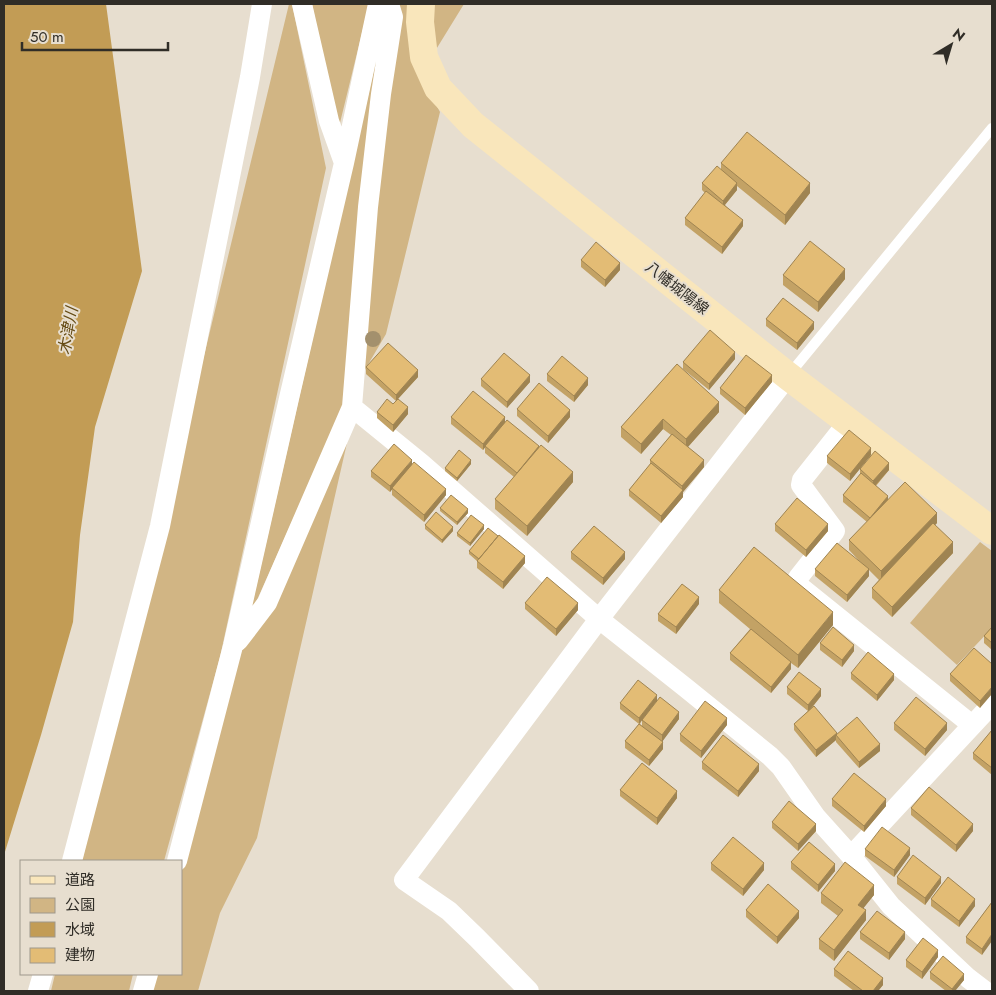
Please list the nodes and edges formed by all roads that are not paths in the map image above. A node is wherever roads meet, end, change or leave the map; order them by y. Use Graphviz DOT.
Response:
graph roads {
  1 [pos="262,4"];
  2 [pos="302,4"];
  3 [pos="378,4"];
  4 [pos="389,4"];
  5 [pos="422,4"];
  6 [pos="992,128"];
  7 [pos="344,163"];
  8 [pos="788,376"];
  9 [pos="352,407"];
  10 [pos="848,422"];
  11 [pos="992,531"];
  12 [pos="599,620"];
  13 [pos="233,646"];
  14 [pos="992,704"];
  15 [pos="972,725"];
  16 [pos="851,856"];
  17 [pos="72,860"];
  18 [pos="177,860"];
  19 [pos="43,975"];
  20 [pos="148,975"];
  21 [pos="38,991"];
  22 [pos="144,991"];
  23 [pos="529,991"];
  24 [pos="985,991"];
  1 -- 17 [label="street"];
  2 -- 7 [label="street"];
  3 -- 7 [label="street"];
  4 -- 9 [label="street"];
  5 -- 8 [label="main road, 八幡城陽線"];
  6 -- 8 [label="lane"];
  7 -- 13 [label="street"];
  8 -- 10 [label="main road, 八幡城陽線"];
  8 -- 12 [label="street"];
  9 -- 12 [label="street"];
  9 -- 13 [label="street"];
  10 -- 11 [label="main road, 八幡城陽線"];
  10 -- 15 [label="street"];
  12 -- 16 [label="street"];
  12 -- 23 [label="street"];
  13 -- 18 [label="street"];
  14 -- 15 [label="street"];
  15 -- 16 [label="street"];
  16 -- 24 [label="street"];
  19 -- 21 [label="street"];
  20 -- 22 [label="street"];
}
